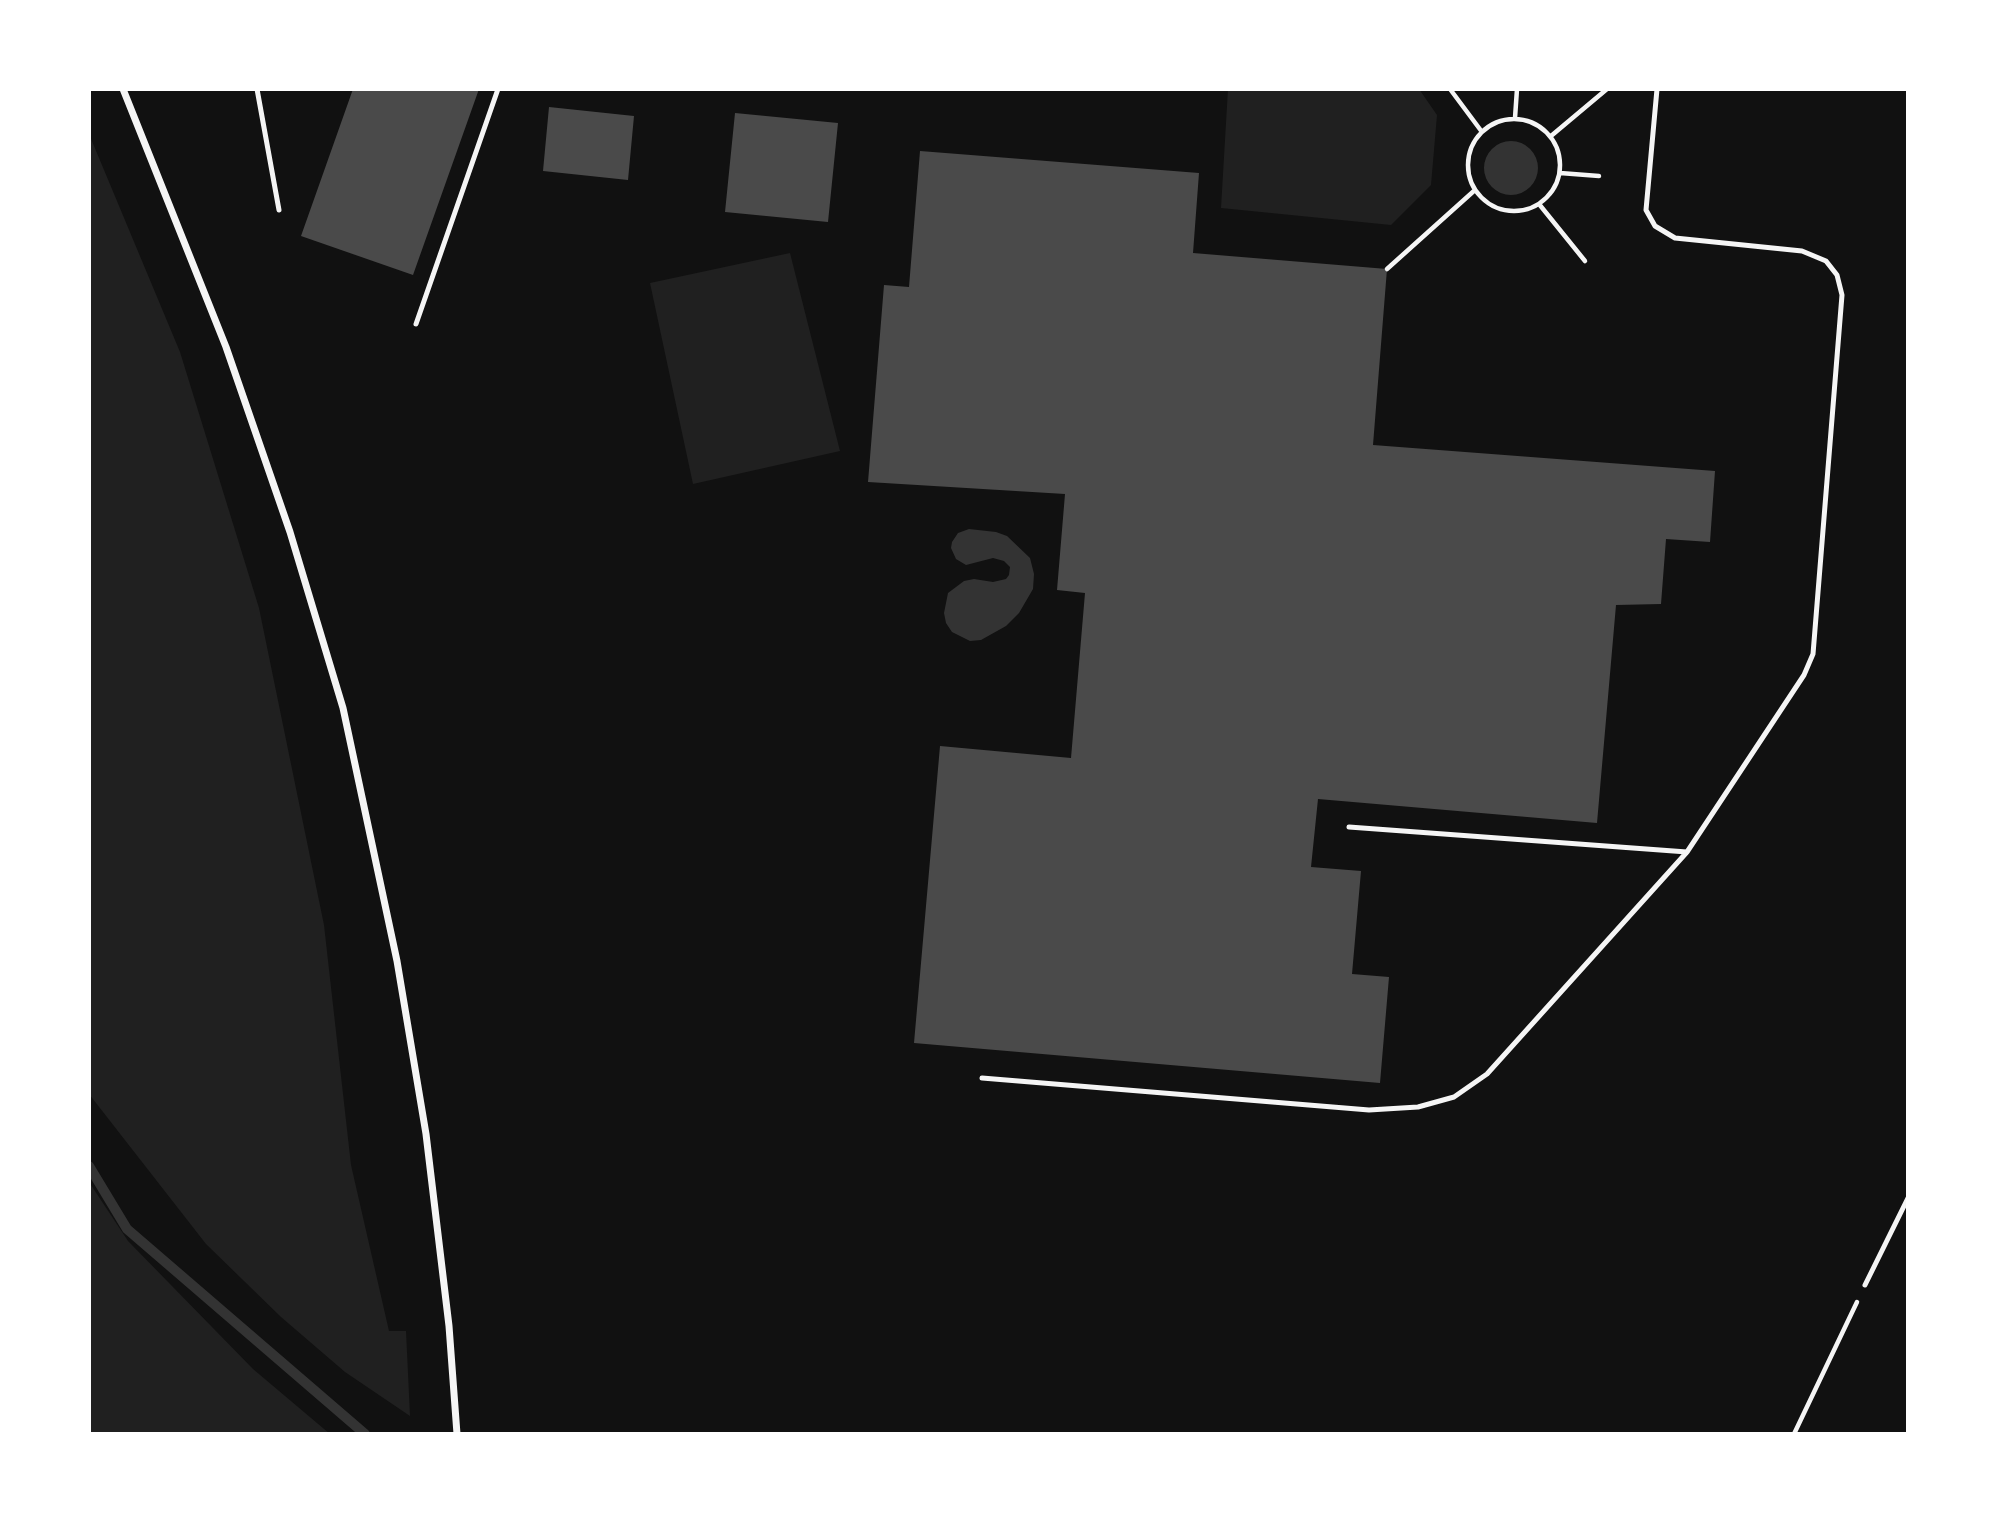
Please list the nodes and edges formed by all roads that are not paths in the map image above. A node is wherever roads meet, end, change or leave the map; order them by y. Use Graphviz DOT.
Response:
graph roads {
  1 [pos="123,89"];
  2 [pos="257,89"];
  3 [pos="498,89"];
  4 [pos="1657,89"];
  5 [pos="279,210"];
  6 [pos="416,324"];
  7 [pos="1349,827"];
  8 [pos="1687,852"];
  9 [pos="982,1078"];
  10 [pos="1908,1198"];
  11 [pos="1865,1285"];
  12 [pos="457,1434"];
  1 -- 12 [label="street"];
  2 -- 5 [label="lane"];
  3 -- 6 [label="lane"];
  4 -- 8 [label="lane"];
  7 -- 8 [label="lane"];
  8 -- 9 [label="lane"];
  10 -- 11 [label="lane"];
}
